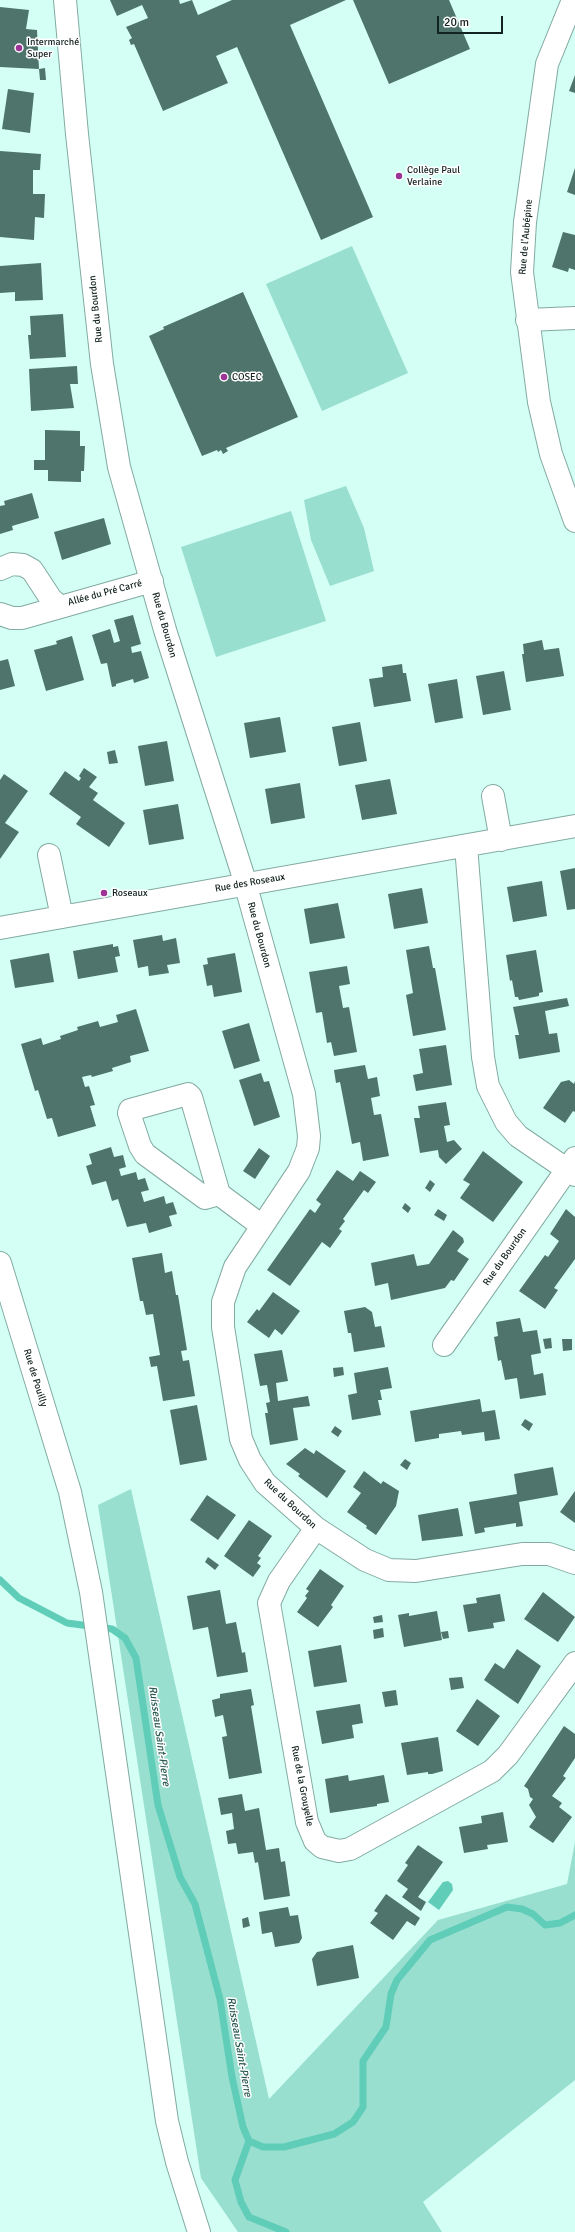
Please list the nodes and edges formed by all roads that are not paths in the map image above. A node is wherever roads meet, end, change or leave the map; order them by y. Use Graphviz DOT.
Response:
graph roads {
  1 [pos="65,0"];
  2 [pos="571,13"];
  3 [pos="575,318"];
  4 [pos="527,320"];
  5 [pos="575,521"];
  6 [pos="0,568"];
  7 [pos="152,581"];
  8 [pos="59,606"];
  9 [pos="0,614"];
  10 [pos="493,796"];
  11 [pos="575,826"];
  12 [pos="501,840"];
  13 [pos="466,846"];
  14 [pos="49,855"];
  15 [pos="245,883"];
  16 [pos="62,916"];
  17 [pos="0,928"];
  18 [pos="572,1167"];
  19 [pos="219,1194"];
  20 [pos="262,1226"];
  21 [pos="0,1263"];
  22 [pos="444,1345"];
  23 [pos="316,1528"];
  24 [pos="575,1563"];
  25 [pos="575,1663"];
  26 [pos="199,2232"];
  1 -- 7 [label="street, Rue du Bourdon"];
  2 -- 4 [label="street, Rue de l'Aubépine"];
  3 -- 4 [label="street"];
  4 -- 5 [label="street, Rue de l'Aubépine"];
  6 -- 8 [label="street, Allée du Pré Carré"];
  7 -- 8 [label="street, Allée du Pré Carré"];
  7 -- 15 [label="street, Rue du Bourdon"];
  8 -- 9 [label="street, Allée du Pré Carré"];
  10 -- 12 [label="street"];
  11 -- 12 [label="street, Rue des Roseaux"];
  12 -- 13 [label="street, Rue des Roseaux"];
  13 -- 15 [label="street, Rue des Roseaux"];
  13 -- 18 [label="street, Rue du Bourdon"];
  14 -- 16 [label="street"];
  15 -- 16 [label="street, Rue des Roseaux"];
  15 -- 20 [label="street, Rue du Bourdon"];
  16 -- 17 [label="street, Rue des Roseaux"];
  18 -- 22 [label="street, Rue du Bourdon"];
  19 -- 19 [label="street"];
  19 -- 20 [label="street"];
  20 -- 23 [label="street, Rue du Bourdon"];
  21 -- 26 [label="street, Rue de Pouilly"];
  23 -- 24 [label="street, Rue du Bourdon"];
  23 -- 25 [label="street, Rue de la Grouyelle"];
}
